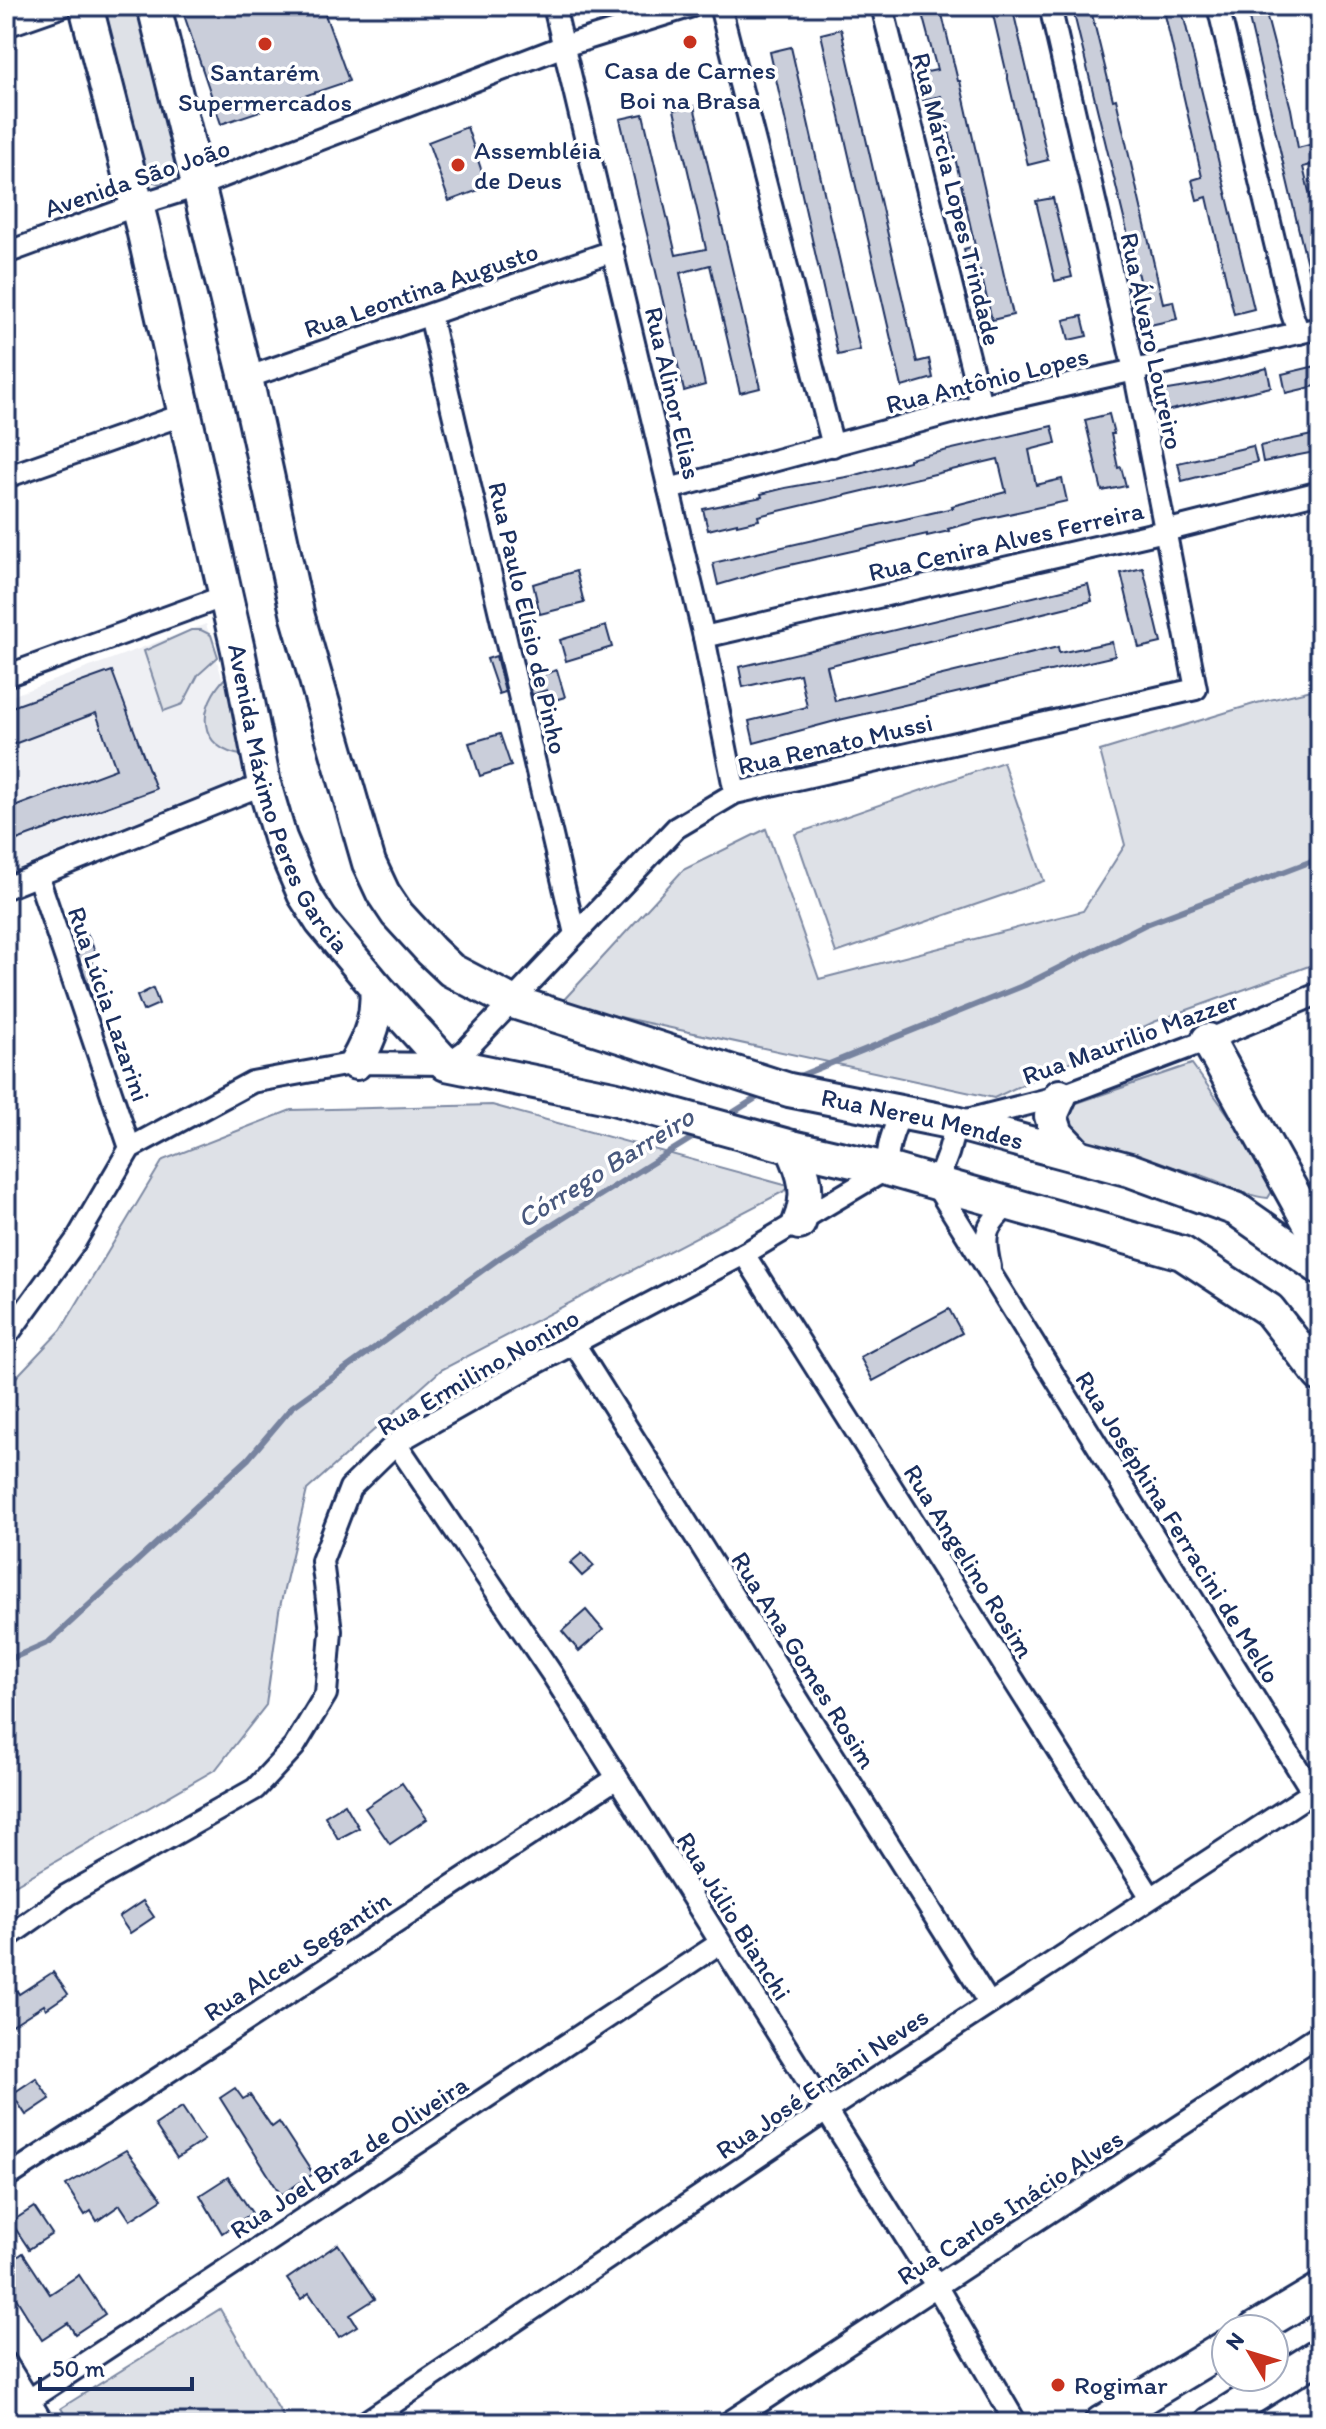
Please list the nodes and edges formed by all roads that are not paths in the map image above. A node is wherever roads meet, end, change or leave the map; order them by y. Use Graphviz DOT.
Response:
graph roads {
  1 [pos="63,6"];
  2 [pos="86,6"];
  3 [pos="154,6"];
  4 [pos="554,6"];
  5 [pos="692,6"];
  6 [pos="720,6"];
  7 [pos="882,6"];
  8 [pos="1050,6"];
  9 [pos="1218,6"];
  10 [pos="6,26"];
  11 [pos="564,46"];
  12 [pos="198,186"];
  13 [pos="137,205"];
  14 [pos="613,251"];
  15 [pos="6,253"];
  16 [pos="430,315"];
  17 [pos="1320,328"];
  18 [pos="1299,333"];
  19 [pos="1134,370"];
  20 [pos="246,378"];
  21 [pos="981,405"];
  22 [pos="185,414"];
  23 [pos="833,446"];
  24 [pos="6,477"];
  25 [pos="669,489"];
  26 [pos="1320,492"];
  27 [pos="1165,531"];
  28 [pos="225,596"];
  29 [pos="704,637"];
  30 [pos="6,676"];
  31 [pos="1196,689"];
  32 [pos="264,784"];
  33 [pos="735,793"];
  34 [pos="38,877"];
  35 [pos="6,888"];
  36 [pos="575,934"];
  37 [pos="376,987"];
  38 [pos="1320,993"];
  39 [pos="510,1001"];
  40 [pos="1208,1040"];
  41 [pos="356,1063"];
  42 [pos="446,1064"];
  43 [pos="1060,1096"];
  44 [pos="902,1112"];
  45 [pos="955,1123"];
  46 [pos="792,1147"];
  47 [pos="130,1148"];
  48 [pos="1078,1156"];
  49 [pos="887,1169"];
  50 [pos="935,1184"];
  51 [pos="1010,1203"];
  52 [pos="799,1223"];
  53 [pos="1320,1242"];
  54 [pos="744,1254"];
  55 [pos="1320,1268"];
  56 [pos="993,1278"];
  57 [pos="6,1337"];
  58 [pos="575,1345"];
  59 [pos="1320,1375"];
  60 [pos="396,1443"];
  61 [pos="617,1778"];
  62 [pos="1316,1798"];
  63 [pos="1150,1896"];
  64 [pos="6,1938"];
  65 [pos="720,1943"];
  66 [pos="989,2003"];
  67 [pos="1320,2034"];
  68 [pos="826,2111"];
  69 [pos="6,2178"];
  70 [pos="937,2287"];
  71 [pos="1320,2290"];
  72 [pos="1282,2313"];
  73 [pos="1320,2355"];
  74 [pos="1210,2357"];
  75 [pos="6,2363"];
  76 [pos="28,2401"];
  77 [pos="6,2415"];
  78 [pos="43,2423"];
  79 [pos="364,2423"];
  80 [pos="728,2423"];
  81 [pos="1016,2423"];
  82 [pos="1101,2423"];
  83 [pos="1211,2423"];
  1 -- 10 [label="street"];
  2 -- 13 [label="main road, Avenida Máximo Peres Garcia"];
  3 -- 12 [label="main road, Avenida Máximo Peres Garcia"];
  4 -- 11 [label="street, Rua Alinor Elias"];
  5 -- 11 [label="street, Avenida São João"];
  6 -- 23 [label="street"];
  7 -- 21 [label="street, Rua Márcia Lopes Trindade"];
  8 -- 19 [label="street, Rua Álvaro Loureiro"];
  9 -- 18 [label="street"];
  11 -- 12 [label="street, Avenida São João"];
  11 -- 14 [label="street, Rua Alinor Elias"];
  12 -- 13 [label="street, Avenida São João"];
  12 -- 20 [label="main road, Avenida Máximo Peres Garcia"];
  13 -- 15 [label="street, Avenida São João"];
  13 -- 22 [label="main road, Avenida Máximo Peres Garcia"];
  14 -- 16 [label="street, Rua Leontina Augusto"];
  14 -- 25 [label="street, Rua Alinor Elias"];
  16 -- 20 [label="street, Rua Leontina Augusto"];
  16 -- 36 [label="street, Rua Paulo Elísio de Pinho"];
  17 -- 18 [label="street, Rua Antônio Lopes"];
  18 -- 19 [label="street, Rua Antônio Lopes"];
  19 -- 21 [label="street, Rua Antônio Lopes"];
  19 -- 27 [label="street, Rua Álvaro Loureiro"];
  20 -- 39 [label="main road, Avenida Máximo Peres Garcia"];
  21 -- 23 [label="street, Rua Antônio Lopes"];
  22 -- 24 [label="street"];
  22 -- 28 [label="main road, Avenida Máximo Peres Garcia"];
  23 -- 25 [label="street, Rua Antônio Lopes"];
  25 -- 29 [label="street, Rua Alinor Elias"];
  26 -- 27 [label="street, Rua Cenira Alves Ferreira"];
  27 -- 29 [label="street, Rua Cenira Alves Ferreira"];
  27 -- 31 [label="street, Rua Álvaro Loureiro"];
  28 -- 30 [label="street"];
  28 -- 32 [label="main road, Avenida Máximo Peres Garcia"];
  29 -- 33 [label="street, Rua Alinor Elias"];
  31 -- 33 [label="street, Rua Renato Mussi"];
  32 -- 34 [label="street"];
  32 -- 37 [label="main road, Avenida Máximo Peres Garcia"];
  33 -- 36 [label="street, Rua Renato Mussi"];
  34 -- 35 [label="street"];
  34 -- 47 [label="street, Rua Lúcia Lazarini"];
  36 -- 39 [label="street, Rua Renato Mussi"];
  37 -- 41 [label="main road"];
  37 -- 42 [label="main road, Avenida Máximo Peres Garcia"];
  38 -- 40 [label="street, Rua Maurilio Mazzer"];
  39 -- 42 [label="street, Rua Renato Mussi"];
  39 -- 44 [label="main road, Rua Nereu Mendes"];
  40 -- 43 [label="street, Rua Maurilio Mazzer"];
  40 -- 53 [label="main road"];
  41 -- 42 [label="street"];
  41 -- 47 [label="street"];
  42 -- 46 [label="main road"];
  43 -- 45 [label="street, Rua Maurilio Mazzer"];
  43 -- 48 [label="main road"];
  44 -- 45 [label="main road, Rua Nereu Mendes"];
  44 -- 49 [label="street"];
  45 -- 48 [label="main road, Rua Nereu Mendes"];
  45 -- 50 [label="street"];
  46 -- 49 [label="main road"];
  46 -- 52 [label="main road"];
  47 -- 57 [label="street"];
  48 -- 55 [label="main road, Rua Nereu Mendes"];
  49 -- 50 [label="main road"];
  49 -- 52 [label="street, Rua Ermilino Nonino"];
  50 -- 51 [label="main road"];
  50 -- 56 [label="street, Rua Joséphina Ferracini de Mello"];
  51 -- 56 [label="street, Rua Joséphina Ferracini de Mello"];
  51 -- 59 [label="main road"];
  52 -- 54 [label="street, Rua Ermilino Nonino"];
  54 -- 58 [label="street, Rua Ermilino Nonino"];
  54 -- 63 [label="street, Rua Angelino Rosim"];
  56 -- 62 [label="street, Rua Joséphina Ferracini de Mello"];
  58 -- 60 [label="street, Rua Ermilino Nonino"];
  58 -- 66 [label="street, Rua Ana Gomes Rosim"];
  60 -- 61 [label="street, Rua Júlio Bianchi"];
  60 -- 64 [label="street, Rua Ermilino Nonino"];
  61 -- 65 [label="street, Rua Júlio Bianchi"];
  61 -- 69 [label="street, Rua Alceu Segantin"];
  62 -- 63 [label="street, Rua José Ernâni Neves"];
  63 -- 66 [label="street, Rua José Ernâni Neves"];
  65 -- 68 [label="street, Rua Júlio Bianchi"];
  65 -- 76 [label="street, Rua Joel Braz de Oliveira"];
  66 -- 68 [label="street, Rua José Ernâni Neves"];
  67 -- 70 [label="street, Rua Carlos Inácio Alves"];
  68 -- 70 [label="street, Rua Júlio Bianchi"];
  68 -- 79 [label="street, Rua José Ernâni Neves"];
  70 -- 80 [label="street, Rua Carlos Inácio Alves"];
  70 -- 81 [label="street, Rua Júlio Bianchi"];
  71 -- 72 [label="main road"];
  73 -- 83 [label="main road"];
  74 -- 82 [label="main road"];
  75 -- 76 [label="street"];
  76 -- 77 [label="street, Rua Joel Braz de Oliveira"];
  76 -- 78 [label="street"];
}
